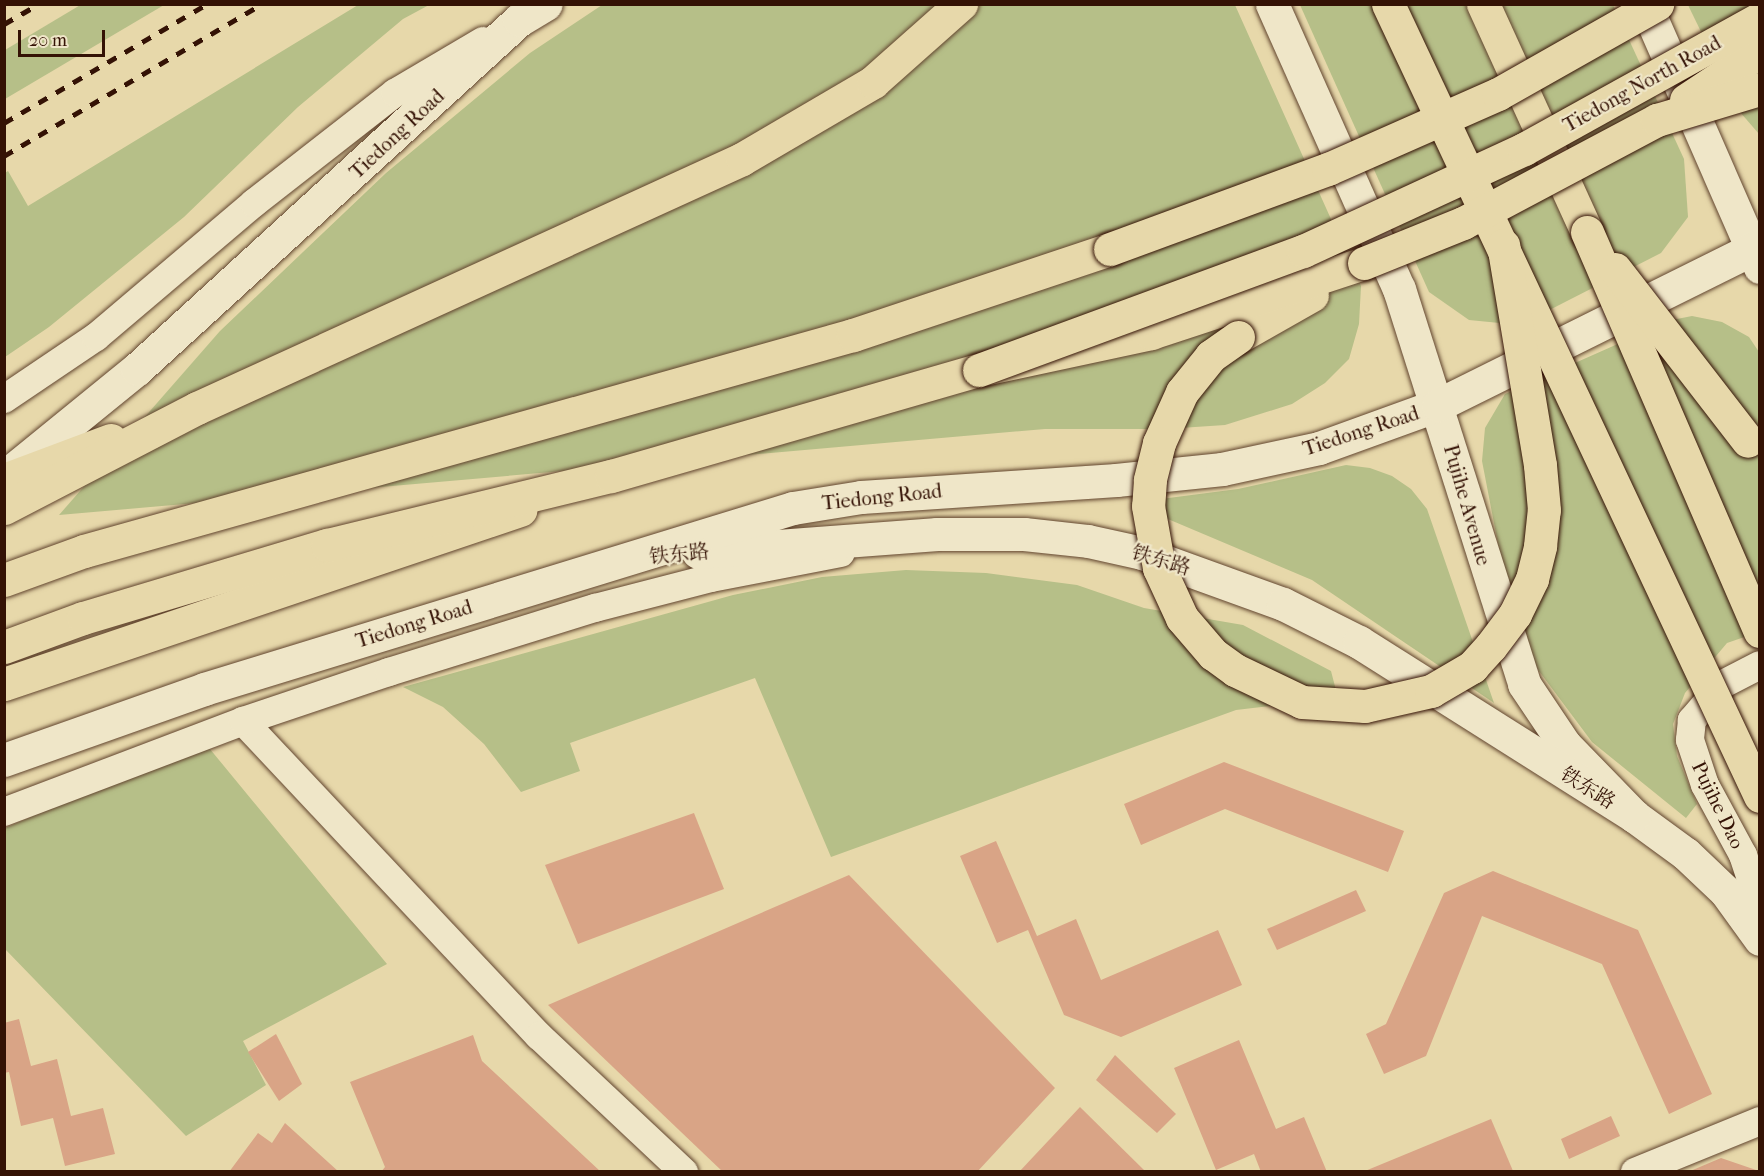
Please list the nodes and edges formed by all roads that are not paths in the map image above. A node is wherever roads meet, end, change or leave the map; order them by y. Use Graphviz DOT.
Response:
graph roads {
  1 [pos="961,4"];
  2 [pos="1272,4"];
  3 [pos="1388,4"];
  4 [pos="1653,5"];
  5 [pos="1485,6"];
  6 [pos="532,12"];
  7 [pos="1760,18"];
  8 [pos="1760,51"];
  9 [pos="1760,89"];
  10 [pos="1658,120"];
  11 [pos="1587,232"];
  12 [pos="1503,245"];
  13 [pos="1757,254"];
  14 [pos="1364,263"];
  15 [pos="979,369"];
  16 [pos="4,399"];
  17 [pos="1438,405"];
  18 [pos="197,408"];
  19 [pos="1760,452"];
  20 [pos="611,476"];
  21 [pos="4,479"];
  22 [pos="4,508"];
  23 [pos="936,534"];
  24 [pos="626,560"];
  25 [pos="4,580"];
  26 [pos="1760,632"];
  27 [pos="4,646"];
  28 [pos="1760,665"];
  29 [pos="4,684"];
  30 [pos="243,721"];
  31 [pos="4,760"];
  32 [pos="1760,796"];
  33 [pos="4,812"];
  34 [pos="1634,816"];
  35 [pos="1760,906"];
  36 [pos="1760,939"];
  37 [pos="1760,1121"];
  38 [pos="684,1172"];
  39 [pos="1635,1172"];
  1 -- 18 [label="main road"];
  2 -- 17 [label="street, Pujihe Avenue"];
  3 -- 12 [label="main road, bridge"];
  4 -- 13 [label="street"];
  4 -- 25 [label="main road, bridge"];
  5 -- 11 [label="main road, bridge"];
  6 -- 16 [label="street"];
  6 -- 21 [label="street, Tiedong Road"];
  7 -- 15 [label="main road, Tiedong North Road, bridge"];
  8 -- 10 [label="main road, bridge"];
  9 -- 10 [label="main road, bridge"];
  10 -- 14 [label="main road, bridge"];
  11 -- 19 [label="main road, bridge"];
  11 -- 26 [label="main road, bridge"];
  12 -- 14 [label="main road, bridge"];
  12 -- 32 [label="main road, bridge"];
  13 -- 17 [label="street, Tiedong Road"];
  14 -- 15 [label="main road, bridge"];
  15 -- 20 [label="main road"];
  17 -- 24 [label="street, Tiedong Road"];
  17 -- 34 [label="street, Pujihe Avenue"];
  18 -- 21 [label="main road, Tiedong Road"];
  18 -- 22 [label="main road"];
  20 -- 27 [label="main road"];
  20 -- 29 [label="main road"];
  23 -- 24 [label="street, 铁东路"];
  23 -- 30 [label="street, Tiedong Road"];
  23 -- 34 [label="street, 铁东路"];
  24 -- 31 [label="street, Tiedong Road"];
  28 -- 35 [label="street, Pujihe Dao"];
  30 -- 33 [label="street, Tiedong Road"];
  30 -- 38 [label="street"];
  34 -- 36 [label="street, Pujihe Avenue"];
  37 -- 39 [label="street"];
}
